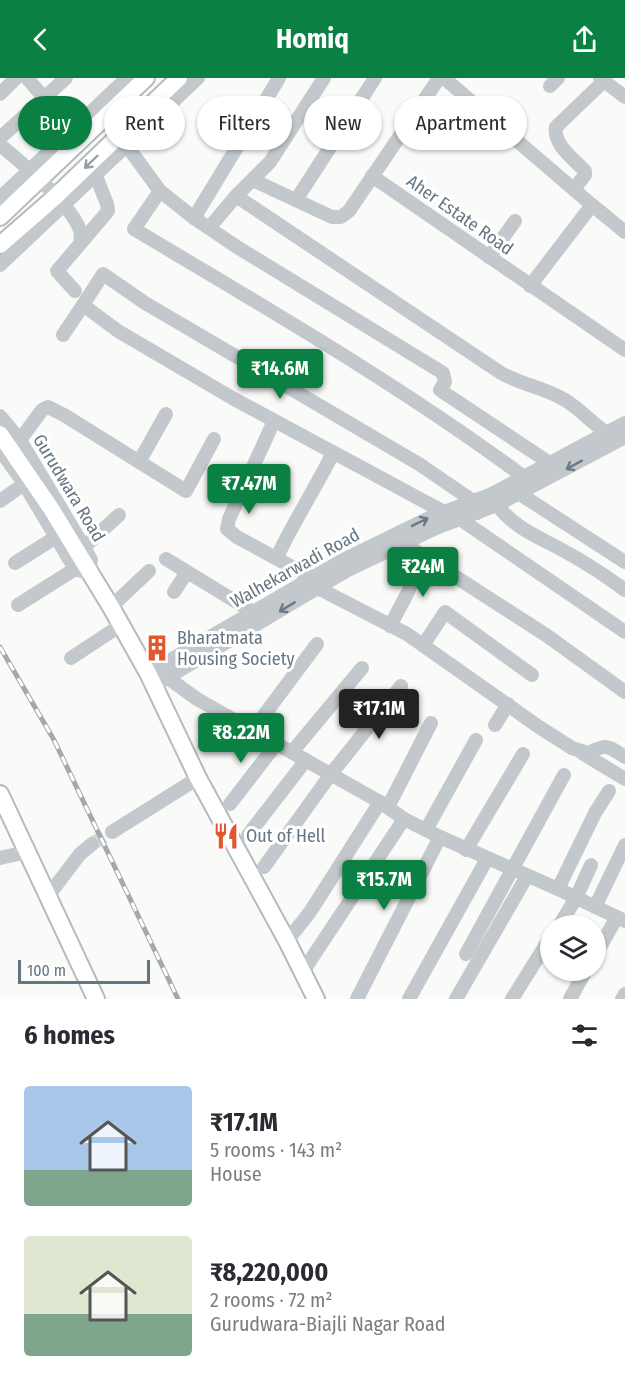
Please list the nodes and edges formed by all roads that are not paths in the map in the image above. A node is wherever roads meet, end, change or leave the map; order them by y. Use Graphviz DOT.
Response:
graph roads {
  1 [pos="16,78"];
  2 [pos="27,78"];
  3 [pos="66,78"];
  4 [pos="127,78"];
  5 [pos="146,78"];
  6 [pos="179,78"];
  7 [pos="198,78"];
  8 [pos="279,78"];
  9 [pos="324,78"];
  10 [pos="375,78"];
  11 [pos="439,78"];
  12 [pos="444,78"];
  13 [pos="602,80"];
  14 [pos="0,94"];
  15 [pos="42,96"];
  16 [pos="48,96"];
  17 [pos="179,96"];
  18 [pos="625,97"];
  19 [pos="18,122"];
  20 [pos="0,138"];
  21 [pos="0,145"];
  22 [pos="123,150"];
  23 [pos="130,150"];
  24 [pos="35,176"];
  25 [pos="96,176"];
  26 [pos="372,176"];
  27 [pos="253,180"];
  28 [pos="574,189"];
  29 [pos="160,191"];
  30 [pos="236,196"];
  31 [pos="0,198"];
  32 [pos="296,200"];
  33 [pos="60,202"];
  34 [pos="592,205"];
  35 [pos="0,217"];
  36 [pos="194,218"];
  37 [pos="515,221"];
  38 [pos="208,228"];
  39 [pos="625,232"];
  40 [pos="80,244"];
  41 [pos="0,245"];
  42 [pos="489,257"];
  43 [pos="0,265"];
  44 [pos="530,286"];
  45 [pos="75,291"];
  46 [pos="82,305"];
  47 [pos="63,335"];
  48 [pos="625,350"];
  49 [pos="166,414"];
  50 [pos="0,416"];
  51 [pos="274,421"];
  52 [pos="625,423"];
  53 [pos="606,433"];
  54 [pos="0,434"];
  55 [pos="214,439"];
  56 [pos="20,440"];
  57 [pos="623,440"];
  58 [pos="0,450"];
  59 [pos="333,453"];
  60 [pos="139,462"];
  61 [pos="548,462"];
  62 [pos="524,477"];
  63 [pos="24,484"];
  64 [pos="520,494"];
  65 [pos="0,501"];
  66 [pos="497,505"];
  67 [pos="475,507"];
  68 [pos="444,512"];
  69 [pos="118,514"];
  70 [pos="460,519"];
  71 [pos="56,537"];
  72 [pos="404,543"];
  73 [pos="84,547"];
  74 [pos="424,556"];
  75 [pos="277,557"];
  76 [pos="166,559"];
  77 [pos="625,562"];
  78 [pos="15,563"];
  79 [pos="82,571"];
  80 [pos="148,571"];
  81 [pos="187,572"];
  82 [pos="321,580"];
  83 [pos="625,590"];
  84 [pos="174,592"];
  85 [pos="18,605"];
  86 [pos="111,607"];
  87 [pos="254,612"];
  88 [pos="121,625"];
  89 [pos="390,626"];
  90 [pos="625,632"];
  91 [pos="317,644"];
  92 [pos="424,644"];
  93 [pos="71,658"];
  94 [pos="362,668"];
  95 [pos="532,675"];
  96 [pos="157,679"];
  97 [pos="401,686"];
  98 [pos="625,692"];
  99 [pos="508,704"];
  100 [pos="431,723"];
  101 [pos="495,725"];
  102 [pos="253,730"];
  103 [pos="476,740"];
  104 [pos="277,743"];
  105 [pos="292,752"];
  106 [pos="582,753"];
  107 [pos="523,754"];
  108 [pos="625,757"];
  109 [pos="306,760"];
  110 [pos="331,774"];
  111 [pos="564,776"];
  112 [pos="198,778"];
  113 [pos="625,779"];
  114 [pos="609,791"];
  115 [pos="2,804"];
  116 [pos="230,804"];
  117 [pos="384,804"];
  118 [pos="404,819"];
  119 [pos="426,830"];
  120 [pos="112,832"];
  121 [pos="248,835"];
  122 [pos="440,837"];
  123 [pos="92,844"];
  124 [pos="625,844"];
  125 [pos="466,850"];
  126 [pos="27,852"];
  127 [pos="0,858"];
  128 [pos="487,859"];
  129 [pos="591,865"];
  130 [pos="264,867"];
  131 [pos="512,868"];
  132 [pos="527,876"];
  133 [pos="558,889"];
  134 [pos="48,896"];
  135 [pos="576,898"];
  136 [pos="595,907"];
  137 [pos="565,915"];
  138 [pos="621,919"];
  139 [pos="606,940"];
  140 [pos="287,941"];
  141 [pos="466,954"];
  142 [pos="540,954"];
  143 [pos="302,973"];
  144 [pos="580,981"];
  145 [pos="625,994"];
  146 [pos="96,999"];
  147 [pos="316,999"];
  148 [pos="357,999"];
  149 [pos="409,999"];
  150 [pos="456,999"];
  151 [pos="512,999"];
  152 [pos="570,999"];
  153 [pos="622,999"];
  1 -- 14 [label="street"];
  2 -- 15 [label="street"];
  3 -- 16 [label="street"];
  4 -- 24 [label="street"];
  5 -- 24 [label="main road"];
  6 -- 33 [label="main road, one-way"];
  7 -- 17 [label="street"];
  8 -- 36 [label="street"];
  9 -- 27 [label="street"];
  10 -- 32 [label="street"];
  11 -- 26 [label="street"];
  12 -- 28 [label="street"];
  13 -- 18 [label="street"];
  13 -- 28 [label="street"];
  19 -- 20 [label="street"];
  21 -- 24 [label="street"];
  22 -- 25 [label="street"];
  23 -- 29 [label="street"];
  24 -- 31 [label="street"];
  24 -- 33 [label="street"];
  24 -- 35 [label="main road"];
  25 -- 33 [label="street"];
  25 -- 40 [label="street"];
  26 -- 32 [label="street"];
  26 -- 42 [label="street, Aher Estate Road"];
  27 -- 30 [label="street"];
  27 -- 32 [label="street"];
  28 -- 34 [label="street"];
  29 -- 36 [label="street"];
  29 -- 62 [label="street"];
  30 -- 38 [label="street"];
  30 -- 53 [label="street"];
  33 -- 40 [label="street"];
  33 -- 41 [label="main road"];
  33 -- 43 [label="street"];
  34 -- 39 [label="street"];
  34 -- 44 [label="street"];
  36 -- 38 [label="street"];
  37 -- 42 [label="street"];
  38 -- 61 [label="street"];
  40 -- 45 [label="street"];
  42 -- 44 [label="street, Aher Estate Road"];
  44 -- 48 [label="street, Aher Estate Road"];
  46 -- 47 [label="street"];
  46 -- 51 [label="street"];
  46 -- 67 [label="street"];
  49 -- 60 [label="street"];
  50 -- 56 [label="street, Gurudwara Road"];
  51 -- 59 [label="street"];
  51 -- 75 [label="street"];
  52 -- 53 [label="street, Walhekarwadi Road"];
  53 -- 57 [label="street"];
  53 -- 61 [label="street, Walhekarwadi Road"];
  54 -- 79 [label="main road"];
  55 -- 60 [label="street"];
  56 -- 60 [label="street"];
  56 -- 73 [label="street, Gurudwara Road"];
  57 -- 64 [label="street, Walhekarwadi Road, one-way"];
  58 -- 63 [label="street, Gurudwara Road"];
  59 -- 68 [label="street"];
  59 -- 75 [label="street"];
  61 -- 62 [label="street, Walhekarwadi Road"];
  62 -- 67 [label="street, Walhekarwadi Road"];
  63 -- 65 [label="street"];
  63 -- 71 [label="street, Gurudwara Road"];
  64 -- 66 [label="street, Walhekarwadi Road"];
  64 -- 77 [label="street"];
  66 -- 67 [label="street, Walhekarwadi Road"];
  66 -- 83 [label="street"];
  67 -- 68 [label="street, Walhekarwadi Road"];
  67 -- 70 [label="street, Walhekarwadi Road"];
  82 -- 68 [label="street, Walhekarwadi Road, one-way"];
  69 -- 73 [label="street"];
  70 -- 72 [label="street, Walhekarwadi Road"];
  70 -- 90 [label="street"];
  71 -- 78 [label="street"];
  71 -- 79 [label="street, Gurudwara Road"];
  72 -- 74 [label="street"];
  72 -- 82 [label="street, Walhekarwadi Road"];
  73 -- 79 [label="street, Gurudwara Road"];
  74 -- 89 [label="street"];
  74 -- 98 [label="street"];
  75 -- 82 [label="street"];
  76 -- 81 [label="street"];
  79 -- 85 [label="street"];
  79 -- 86 [label="main road"];
  80 -- 86 [label="street"];
  81 -- 84 [label="street"];
  81 -- 87 [label="street"];
  82 -- 87 [label="street, Walhekarwadi Road"];
  82 -- 89 [label="street"];
  82 -- 96 [label="street, Walhekarwadi Road, one-way"];
  86 -- 88 [label="main road"];
  87 -- 96 [label="street, Walhekarwadi Road"];
  88 -- 93 [label="street"];
  88 -- 96 [label="main road"];
  89 -- 92 [label="street"];
  91 -- 102 [label="street"];
  92 -- 95 [label="street"];
  92 -- 99 [label="street"];
  94 -- 105 [label="street"];
  96 -- 102 [label="street"];
  96 -- 112 [label="main road"];
  97 -- 110 [label="street"];
  99 -- 101 [label="street"];
  99 -- 106 [label="street"];
  100 -- 117 [label="street"];
  102 -- 104 [label="street"];
  103 -- 119 [label="street"];
  104 -- 105 [label="street"];
  104 -- 116 [label="street"];
  105 -- 109 [label="street"];
  106 -- 108 [label="street"];
  106 -- 113 [label="street"];
  107 -- 125 [label="street"];
  109 -- 110 [label="street"];
  109 -- 121 [label="street"];
  110 -- 117 [label="street"];
  110 -- 130 [label="street"];
  111 -- 131 [label="street"];
  112 -- 120 [label="street"];
  112 -- 140 [label="main road"];
  114 -- 133 [label="street"];
  115 -- 126 [label="main road"];
  117 -- 118 [label="street"];
  117 -- 140 [label="street"];
  118 -- 119 [label="street"];
  118 -- 143 [label="street"];
  119 -- 122 [label="street"];
  122 -- 125 [label="street"];
  122 -- 148 [label="street"];
  123 -- 134 [label="street"];
  124 -- 136 [label="street"];
  125 -- 128 [label="street"];
  126 -- 127 [label="street"];
  126 -- 134 [label="main road"];
  128 -- 131 [label="street"];
  128 -- 149 [label="street"];
  129 -- 135 [label="street"];
  131 -- 132 [label="street"];
  131 -- 141 [label="street"];
  132 -- 133 [label="street"];
  132 -- 150 [label="street"];
  133 -- 135 [label="street"];
  134 -- 146 [label="main road"];
  135 -- 136 [label="street"];
  135 -- 137 [label="street"];
  136 -- 138 [label="street"];
  138 -- 139 [label="street"];
  140 -- 143 [label="main road"];
  142 -- 151 [label="street"];
  143 -- 147 [label="main road"];
  144 -- 152 [label="street"];
  145 -- 153 [label="street"];
}
